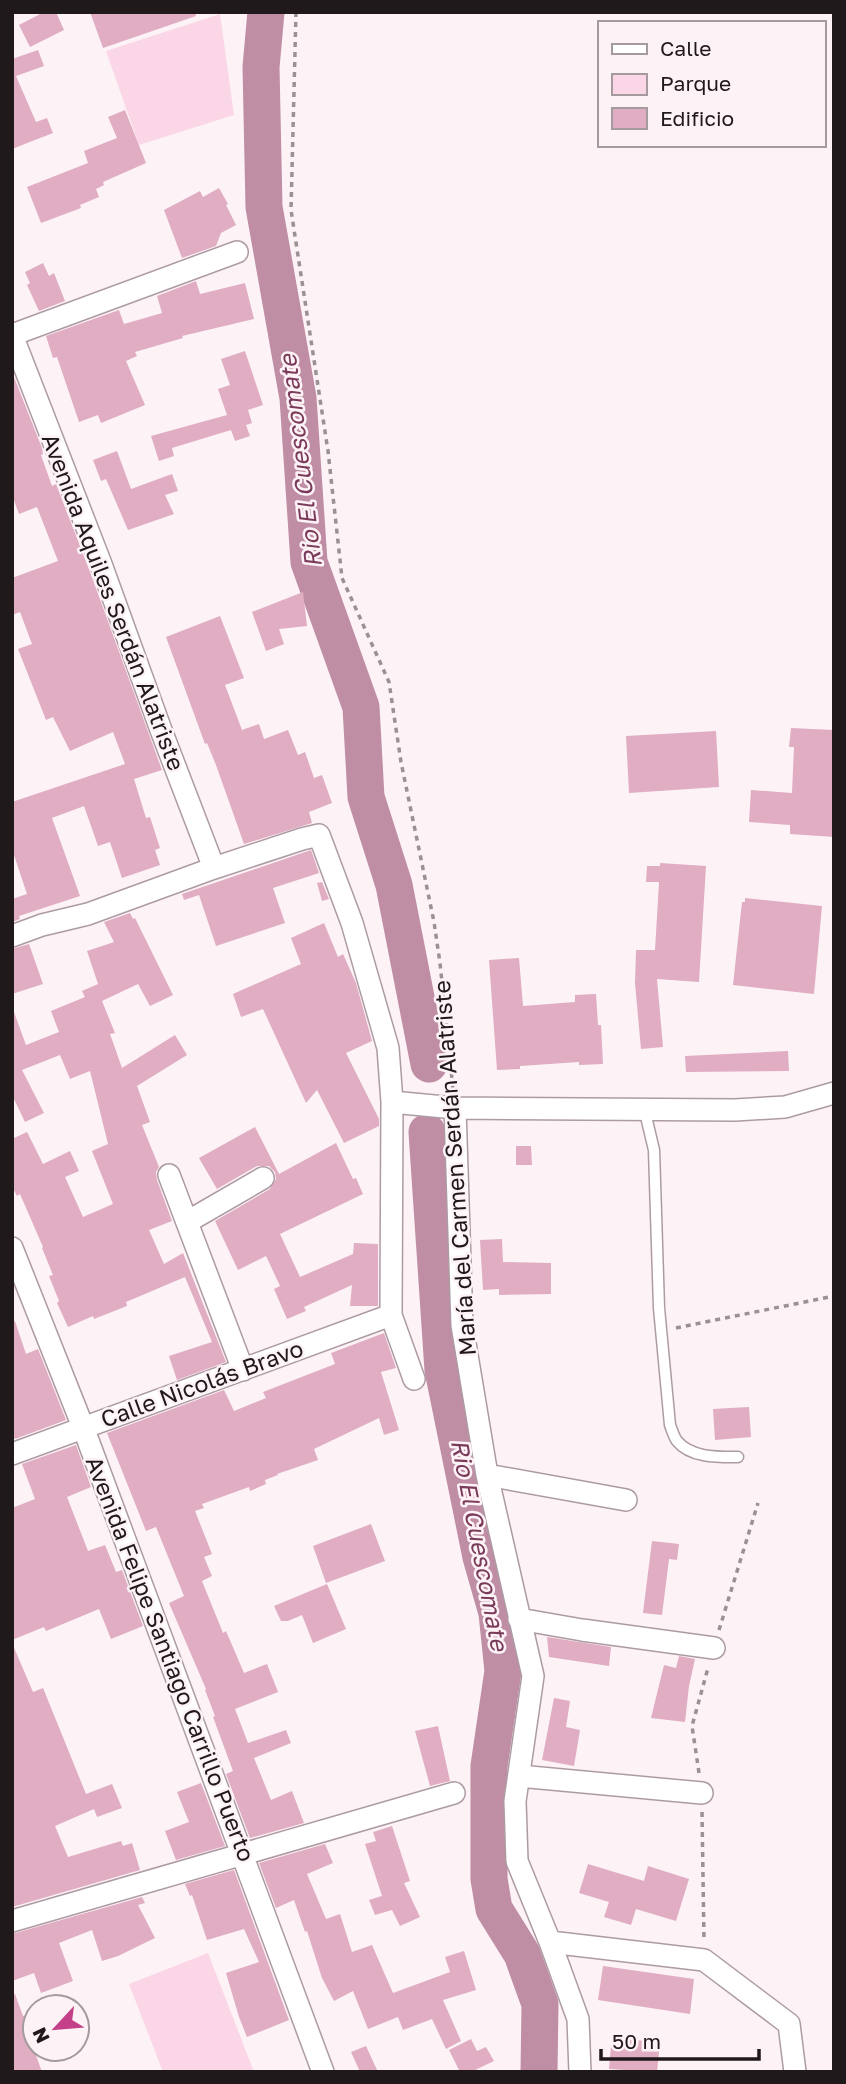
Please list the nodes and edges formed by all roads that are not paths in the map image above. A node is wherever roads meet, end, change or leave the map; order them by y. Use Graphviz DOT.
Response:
graph roads {
  1 [pos="237,252"];
  2 [pos="12,335"];
  3 [pos="214,868"];
  4 [pos="12,936"];
  5 [pos="834,1093"];
  6 [pos="398,1103"];
  7 [pos="448,1108"];
  8 [pos="644,1108"];
  9 [pos="169,1175"];
  10 [pos="263,1178"];
  11 [pos="187,1222"];
  12 [pos="12,1248"];
  13 [pos="391,1315"];
  14 [pos="243,1370"];
  15 [pos="414,1379"];
  16 [pos="83,1427"];
  17 [pos="12,1454"];
  18 [pos="738,1457"];
  19 [pos="486,1475"];
  20 [pos="626,1500"];
  21 [pos="519,1619"];
  22 [pos="714,1648"];
  23 [pos="519,1776"];
  24 [pos="454,1793"];
  25 [pos="702,1793"];
  26 [pos="244,1855"];
  27 [pos="12,1921"];
  28 [pos="551,1942"];
  29 [pos="323,2072"];
  30 [pos="580,2072"];
  31 [pos="795,2072"];
  1 -- 2 [label="street"];
  2 -- 3 [label="street, Avenida Aquiles Serdán Alatriste"];
  3 -- 4 [label="street"];
  3 -- 6 [label="street"];
  5 -- 8 [label="street"];
  6 -- 7 [label="street"];
  6 -- 13 [label="street"];
  7 -- 8 [label="street"];
  7 -- 19 [label="street, María del Carmen Serdán Alatriste"];
  8 -- 18 [label="lane"];
  9 -- 11 [label="street"];
  10 -- 11 [label="street"];
  11 -- 14 [label="street"];
  12 -- 16 [label="street, Avenida Felipe Santiago Carrillo Puerto"];
  13 -- 14 [label="street, Calle Nicolás Bravo"];
  13 -- 15 [label="street"];
  14 -- 16 [label="street, Calle Nicolás Bravo"];
  16 -- 17 [label="street, Calle Nicolás Bravo"];
  16 -- 26 [label="street, Avenida Felipe Santiago Carrillo Puerto"];
  19 -- 20 [label="street"];
  19 -- 21 [label="street, María del Carmen Serdán Alatriste"];
  21 -- 22 [label="street"];
  21 -- 23 [label="street, María del Carmen Serdán Alatriste"];
  23 -- 25 [label="street"];
  23 -- 28 [label="street, María del Carmen Serdán Alatriste"];
  24 -- 26 [label="street"];
  26 -- 27 [label="street"];
  26 -- 29 [label="street, Avenida Felipe Santiago Carrillo Puerto"];
  28 -- 30 [label="street, María del Carmen Serdán Alatriste"];
  28 -- 31 [label="street"];
}
